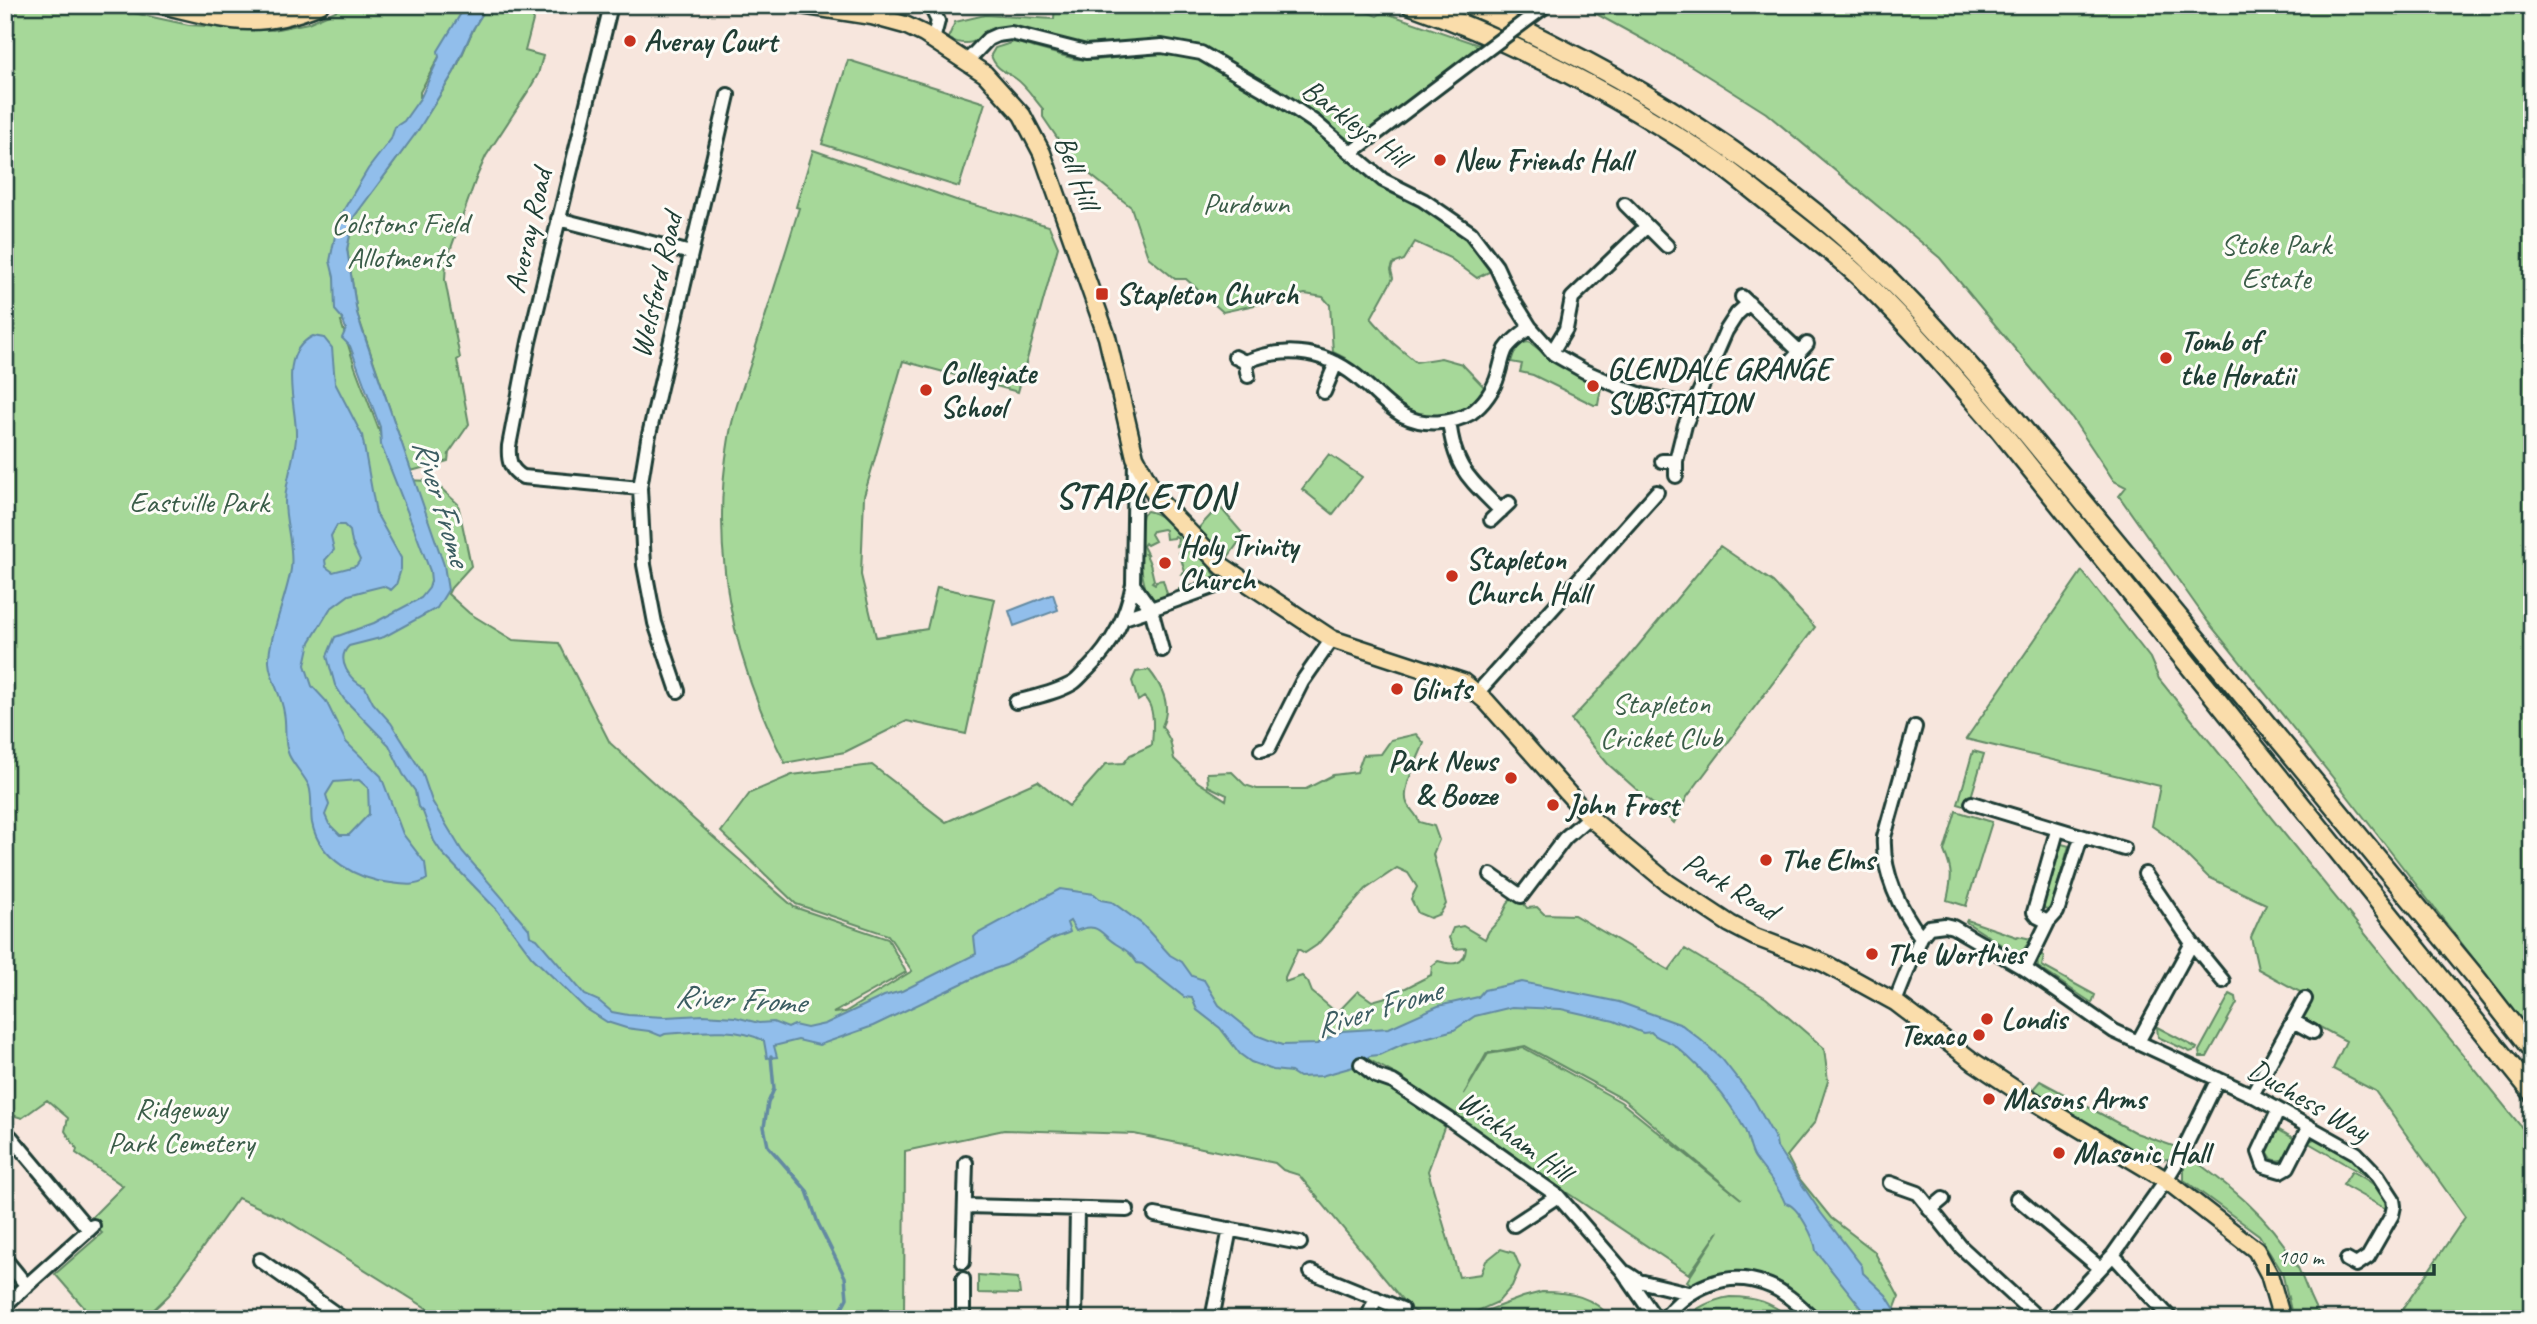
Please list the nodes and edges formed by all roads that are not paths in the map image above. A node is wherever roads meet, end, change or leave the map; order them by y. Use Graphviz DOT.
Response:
graph roads {
  1 [pos="162,5"];
  2 [pos="320,5"];
  3 [pos="611,5"];
  4 [pos="801,5"];
  5 [pos="1411,5"];
  6 [pos="1469,5"];
  7 [pos="1545,6"];
  8 [pos="929,9"];
  9 [pos="933,40"];
  10 [pos="967,61"];
  11 [pos="728,95"];
  12 [pos="1352,152"];
  13 [pos="1625,204"];
  14 [pos="558,219"];
  15 [pos="1647,226"];
  16 [pos="1667,246"];
  17 [pos="691,253"];
  18 [pos="1530,327"];
  19 [pos="1552,352"];
  20 [pos="1800,352"];
  21 [pos="1336,363"];
  22 [pos="1248,376"];
  23 [pos="1324,392"];
  24 [pos="1694,406"];
  25 [pos="1449,421"];
  26 [pos="1135,457"];
  27 [pos="1662,461"];
  28 [pos="1676,461"];
  29 [pos="1676,476"];
  30 [pos="640,488"];
  31 [pos="1153,492"];
  32 [pos="1657,492"];
  33 [pos="1133,509"];
  34 [pos="1491,520"];
  35 [pos="1133,584"];
  36 [pos="1222,584"];
  37 [pos="1151,609"];
  38 [pos="1124,618"];
  39 [pos="1332,639"];
  40 [pos="1162,650"];
  41 [pos="678,691"];
  42 [pos="1478,692"];
  43 [pos="1016,702"];
  44 [pos="1915,727"];
  45 [pos="1911,744"];
  46 [pos="1924,748"];
  47 [pos="1261,750"];
  48 [pos="1997,796"];
  49 [pos="1972,803"];
  50 [pos="1994,809"];
  51 [pos="1589,817"];
  52 [pos="2057,831"];
  53 [pos="2114,831"];
  54 [pos="2081,838"];
  55 [pos="2110,844"];
  56 [pos="2124,849"];
  57 [pos="2145,874"];
  58 [pos="1491,875"];
  59 [pos="2048,922"];
  60 [pos="1921,937"];
  61 [pos="2192,943"];
  62 [pos="2025,969"];
  63 [pos="2223,981"];
  64 [pos="2305,999"];
  65 [pos="1895,1002"];
  66 [pos="2293,1021"];
  67 [pos="2313,1032"];
  68 [pos="2138,1042"];
  69 [pos="2532,1050"];
  70 [pos="1361,1064"];
  71 [pos="2218,1079"];
  72 [pos="2532,1092"];
  73 [pos="2252,1095"];
  74 [pos="2278,1111"];
  75 [pos="2309,1126"];
  76 [pos="11,1137"];
  77 [pos="966,1163"];
  78 [pos="2166,1181"];
  79 [pos="1890,1183"];
  80 [pos="1558,1196"];
  81 [pos="2017,1198"];
  82 [pos="1943,1199"];
  83 [pos="965,1206"];
  84 [pos="1077,1210"];
  85 [pos="1127,1210"];
  86 [pos="1930,1210"];
  87 [pos="1155,1214"];
  88 [pos="1514,1225"];
  89 [pos="1230,1229"];
  90 [pos="1300,1243"];
  91 [pos="2113,1255"];
  92 [pos="5,1259"];
  93 [pos="260,1260"];
  94 [pos="2347,1260"];
  95 [pos="964,1262"];
  96 [pos="2100,1268"];
  97 [pos="1622,1270"];
  98 [pos="1311,1272"];
  99 [pos="963,1279"];
  100 [pos="27,1286"];
  101 [pos="1689,1293"];
  102 [pos="1376,1298"];
  103 [pos="5,1305"];
  104 [pos="1402,1309"];
  105 [pos="2165,1316"];
  106 [pos="343,1319"];
  107 [pos="963,1319"];
  108 [pos="1075,1319"];
  109 [pos="1212,1319"];
  110 [pos="1367,1319"];
  111 [pos="1656,1319"];
  112 [pos="1664,1319"];
  113 [pos="1814,1319"];
  114 [pos="2039,1319"];
  115 [pos="2053,1319"];
  116 [pos="2283,1319"];
  1 -- 2 [label="main road"];
  3 -- 14 [label="street, Averay Road"];
  4 -- 9 [label="main road, Bell Hill"];
  5 -- 72 [label="highway"];
  6 -- 69 [label="highway"];
  7 -- 12 [label="street, bridge"];
  8 -- 9 [label="street"];
  9 -- 10 [label="main road, Bell Hill"];
  10 -- 12 [label="street, Barkleys Hill"];
  10 -- 26 [label="main road, Bell Hill"];
  11 -- 17 [label="street, Welsford Road"];
  12 -- 18 [label="street, Barkleys Hill"];
  13 -- 15 [label="street"];
  14 -- 17 [label="street"];
  14 -- 30 [label="street, Averay Road"];
  15 -- 16 [label="street"];
  15 -- 19 [label="street"];
  17 -- 30 [label="street, Welsford Road"];
  18 -- 19 [label="street, Barkleys Hill"];
  18 -- 25 [label="street"];
  19 -- 24 [label="street, Barkleys Hill"];
  20 -- 24 [label="street"];
  21 -- 22 [label="street"];
  21 -- 23 [label="street"];
  21 -- 25 [label="street"];
  24 -- 28 [label="street"];
  25 -- 34 [label="street"];
  26 -- 31 [label="main road, Bell Hill"];
  26 -- 33 [label="street"];
  27 -- 28 [label="street"];
  28 -- 29 [label="street"];
  30 -- 41 [label="street, Welsford Road"];
  31 -- 33 [label="street"];
  31 -- 39 [label="main road, Park Road"];
  32 -- 42 [label="street"];
  33 -- 35 [label="street"];
  35 -- 37 [label="street"];
  35 -- 38 [label="street"];
  36 -- 37 [label="street"];
  37 -- 38 [label="street"];
  37 -- 40 [label="street"];
  38 -- 43 [label="street"];
  39 -- 42 [label="main road, Park Road"];
  39 -- 47 [label="street"];
  42 -- 51 [label="main road, Park Road"];
  44 -- 45 [label="street"];
  45 -- 46 [label="street"];
  45 -- 60 [label="street"];
  48 -- 50 [label="street"];
  49 -- 50 [label="street"];
  50 -- 52 [label="street"];
  51 -- 58 [label="street"];
  51 -- 65 [label="main road, Park Road"];
  52 -- 54 [label="street"];
  52 -- 59 [label="street"];
  53 -- 55 [label="street"];
  54 -- 55 [label="street"];
  54 -- 59 [label="street"];
  55 -- 56 [label="street"];
  57 -- 61 [label="street"];
  59 -- 62 [label="street"];
  60 -- 62 [label="street, Duchess Way"];
  60 -- 65 [label="street"];
  61 -- 63 [label="street"];
  61 -- 68 [label="street"];
  62 -- 68 [label="street, Duchess Way"];
  64 -- 66 [label="street"];
  65 -- 78 [label="main road, Park Road"];
  66 -- 67 [label="street"];
  66 -- 73 [label="street"];
  68 -- 71 [label="street, Duchess Way"];
  70 -- 80 [label="street, Wickham Hill"];
  71 -- 73 [label="street, Duchess Way"];
  71 -- 78 [label="street, Duchess Way"];
  73 -- 74 [label="street, Duchess Way"];
  74 -- 75 [label="street, Duchess Way"];
  74 -- 75 [label="street"];
  75 -- 94 [label="street, Duchess Way"];
  76 -- 100 [label="street"];
  77 -- 83 [label="street"];
  78 -- 91 [label="street, Duchess Way"];
  78 -- 116 [label="main road, Park Road"];
  79 -- 86 [label="street"];
  80 -- 88 [label="street"];
  80 -- 97 [label="street, Wickham Hill"];
  81 -- 96 [label="street"];
  82 -- 86 [label="street"];
  83 -- 84 [label="street"];
  83 -- 95 [label="street"];
  84 -- 85 [label="street"];
  84 -- 108 [label="street"];
  86 -- 114 [label="street"];
  87 -- 89 [label="street"];
  89 -- 90 [label="street"];
  89 -- 109 [label="street"];
  91 -- 96 [label="street, Duchess Way"];
  91 -- 105 [label="street"];
  92 -- 100 [label="street"];
  93 -- 106 [label="street"];
  96 -- 115 [label="street, Duchess Way"];
  97 -- 101 [label="street, Wickham Hill"];
  97 -- 111 [label="street, Wickham Hill"];
  98 -- 102 [label="street"];
  99 -- 107 [label="street"];
  100 -- 103 [label="street"];
  101 -- 112 [label="street"];
  101 -- 113 [label="street"];
  102 -- 104 [label="street"];
  102 -- 110 [label="street"];
}
